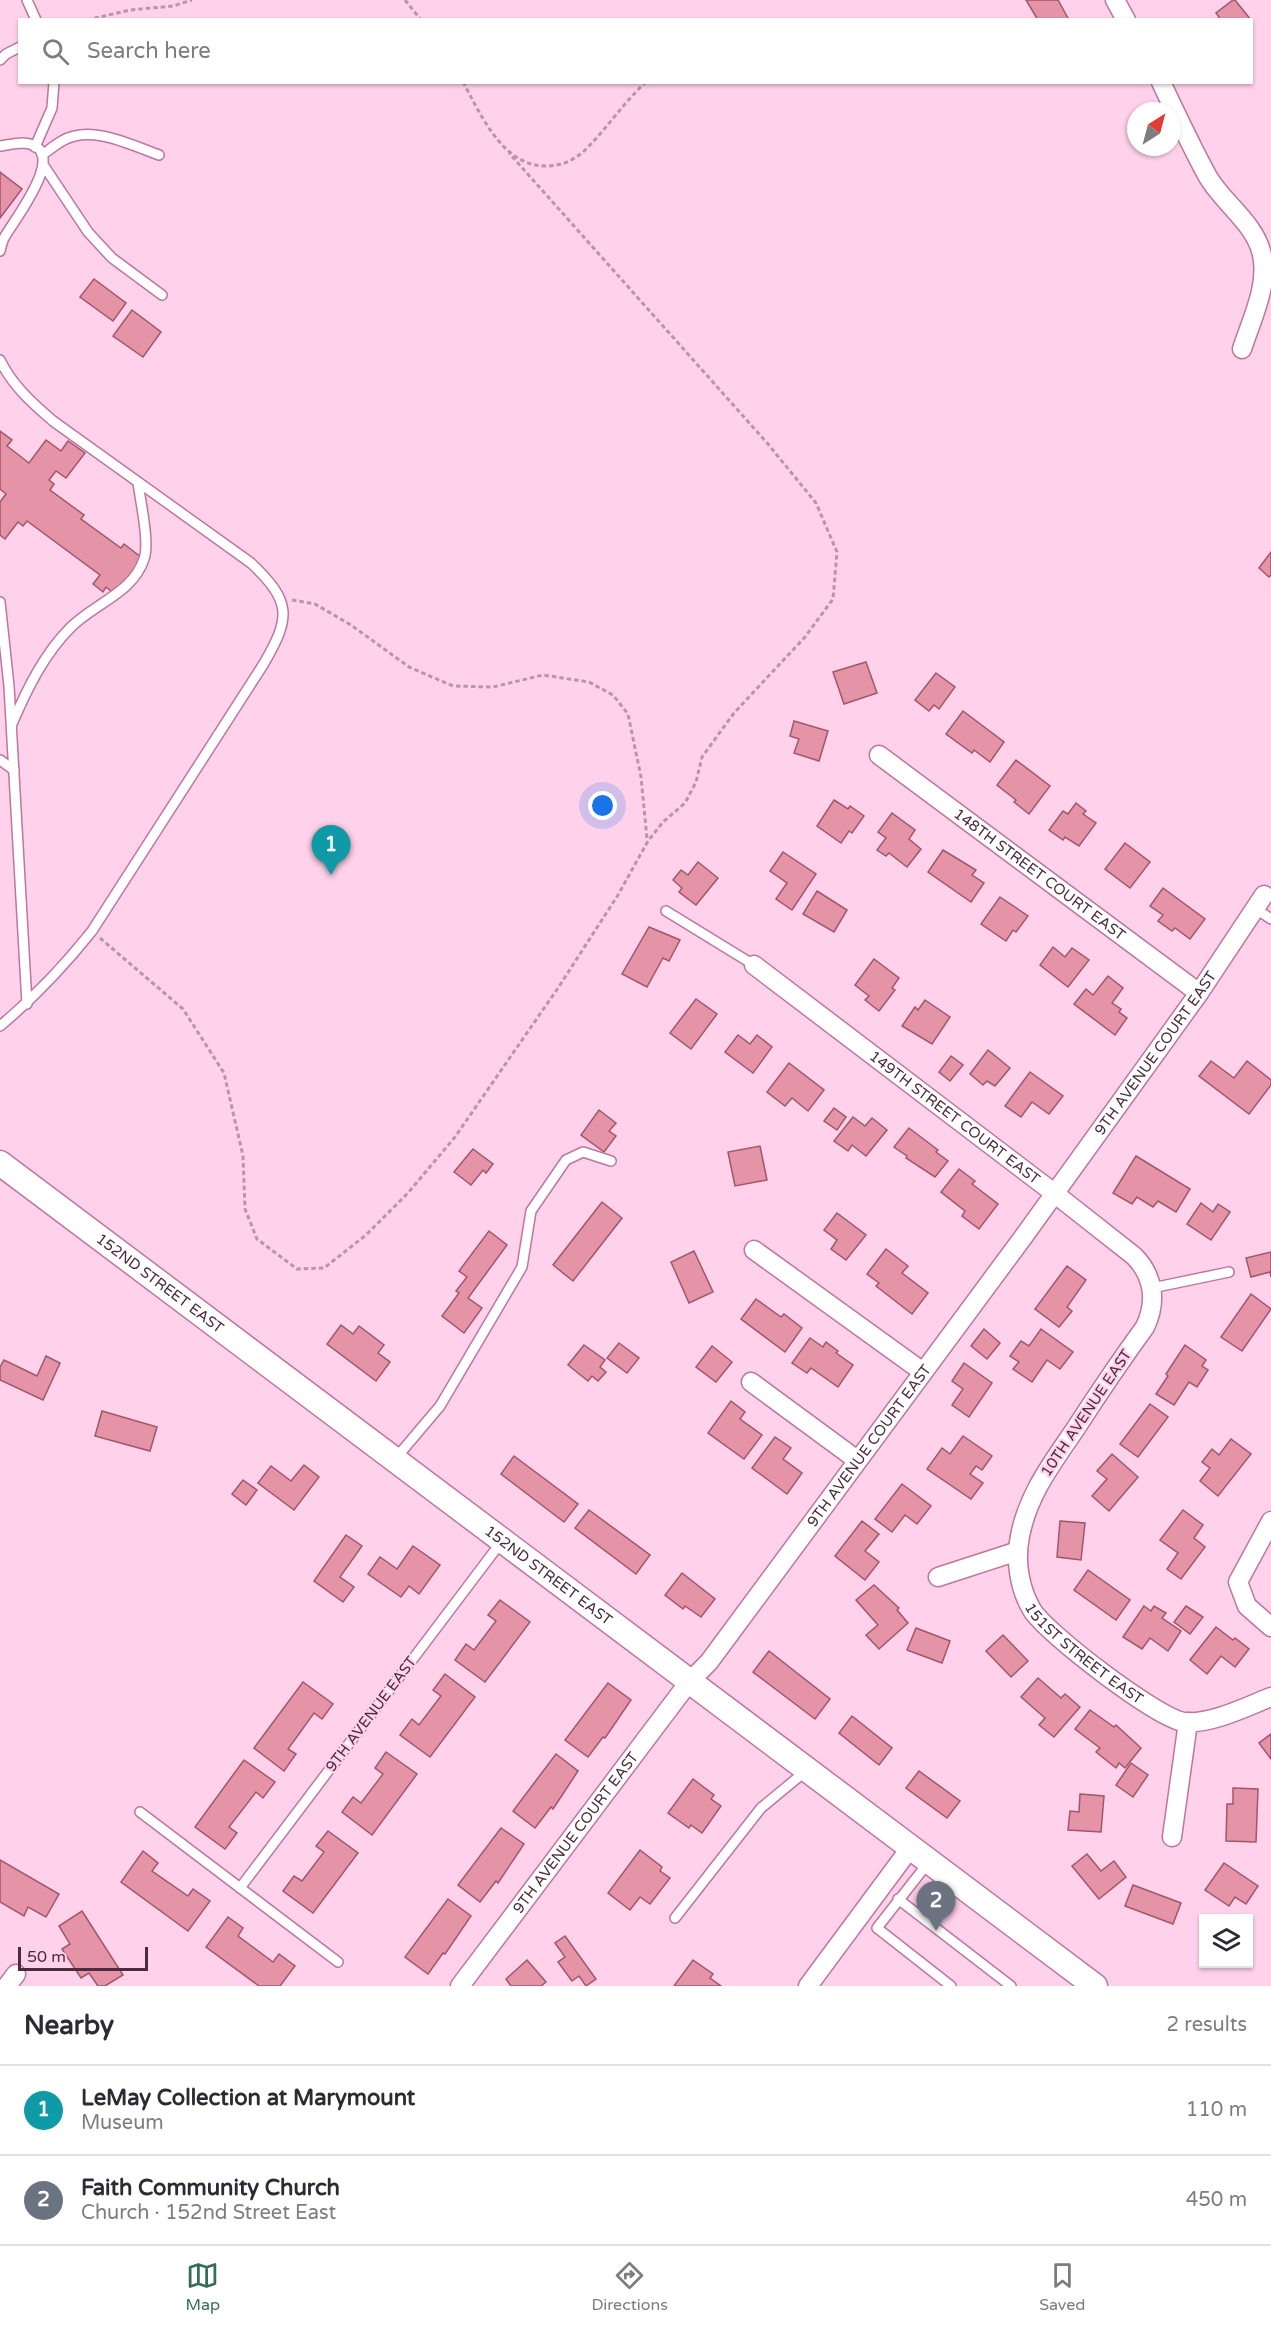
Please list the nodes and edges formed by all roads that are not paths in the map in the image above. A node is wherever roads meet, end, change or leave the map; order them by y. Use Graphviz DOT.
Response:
graph roads {
  1 [pos="27,0"];
  2 [pos="1115,0"];
  3 [pos="35,18"];
  4 [pos="1125,18"];
  5 [pos="18,48"];
  6 [pos="0,60"];
  7 [pos="54,84"];
  8 [pos="1162,84"];
  9 [pos="0,146"];
  10 [pos="35,147"];
  11 [pos="42,155"];
  12 [pos="159,155"];
  13 [pos="44,166"];
  14 [pos="0,251"];
  15 [pos="162,296"];
  16 [pos="1242,349"];
  17 [pos="0,360"];
  18 [pos="138,482"];
  19 [pos="0,602"];
  20 [pos="11,726"];
  21 [pos="879,755"];
  22 [pos="0,760"];
  23 [pos="14,770"];
  24 [pos="1264,908"];
  25 [pos="666,911"];
  26 [pos="754,965"];
  27 [pos="1199,993"];
  28 [pos="27,1004"];
  29 [pos="0,1026"];
  30 [pos="611,1161"];
  31 [pos="0,1163"];
  32 [pos="1054,1193"];
  33 [pos="754,1250"];
  34 [pos="1229,1272"];
  35 [pos="1150,1283"];
  36 [pos="923,1371"];
  37 [pos="751,1382"];
  38 [pos="394,1460"];
  39 [pos="857,1460"];
  40 [pos="1271,1521"];
  41 [pos="502,1541"];
  42 [pos="1018,1551"];
  43 [pos="938,1577"];
  44 [pos="1271,1627"];
  45 [pos="689,1682"];
  46 [pos="1271,1697"];
  47 [pos="1188,1722"];
  48 [pos="807,1770"];
  49 [pos="140,1812"];
  50 [pos="1172,1837"];
  51 [pos="911,1847"];
  52 [pos="930,1862"];
  53 [pos="240,1888"];
  54 [pos="898,1899"];
  55 [pos="675,1917"];
  56 [pos="338,1962"];
  57 [pos="460,1986"];
  58 [pos="808,1986"];
  59 [pos="951,1986"];
  60 [pos="1011,1986"];
  61 [pos="1095,1986"];
  1 -- 3 [label="lane"];
  2 -- 4 [label="street"];
  5 -- 6 [label="lane"];
  7 -- 10 [label="lane"];
  8 -- 16 [label="street"];
  9 -- 10 [label="lane"];
  10 -- 11 [label="lane"];
  11 -- 12 [label="lane"];
  11 -- 13 [label="lane"];
  13 -- 14 [label="lane"];
  13 -- 15 [label="lane"];
  17 -- 18 [label="lane"];
  18 -- 20 [label="lane"];
  18 -- 28 [label="lane"];
  19 -- 20 [label="lane"];
  20 -- 23 [label="lane"];
  21 -- 27 [label="street, 148TH STREET COURT EAST"];
  22 -- 23 [label="lane"];
  23 -- 28 [label="lane"];
  24 -- 27 [label="street, 9TH AVENUE COURT EAST"];
  25 -- 26 [label="lane"];
  26 -- 32 [label="street, 149TH STREET COURT EAST"];
  27 -- 32 [label="street, 9TH AVENUE COURT EAST"];
  28 -- 29 [label="lane"];
  30 -- 38 [label="lane"];
  31 -- 38 [label="main road, 152ND STREET EAST"];
  32 -- 35 [label="street, 149TH STREET COURT EAST"];
  32 -- 36 [label="street, 9TH AVENUE COURT EAST"];
  33 -- 36 [label="street"];
  34 -- 35 [label="lane"];
  35 -- 42 [label="street, 10TH AVENUE EAST"];
  36 -- 39 [label="street, 9TH AVENUE COURT EAST"];
  37 -- 39 [label="street"];
  38 -- 41 [label="main road, 152ND STREET EAST"];
  39 -- 45 [label="street, 9TH AVENUE COURT EAST"];
  40 -- 44 [label="street"];
  41 -- 45 [label="main road, 152ND STREET EAST"];
  41 -- 53 [label="lane, 9TH AVENUE EAST"];
  42 -- 43 [label="street"];
  42 -- 47 [label="street, 151ST STREET EAST"];
  45 -- 48 [label="main road, 152ND STREET EAST"];
  45 -- 57 [label="street, 9TH AVENUE COURT EAST"];
  46 -- 47 [label="street"];
  47 -- 50 [label="street"];
  48 -- 51 [label="main road, 152ND STREET EAST"];
  48 -- 55 [label="lane"];
  49 -- 53 [label="lane"];
  51 -- 52 [label="main road, 152ND STREET EAST"];
  51 -- 58 [label="street"];
  52 -- 54 [label="lane"];
  52 -- 61 [label="main road, 152ND STREET EAST"];
  53 -- 56 [label="lane"];
  54 -- 59 [label="lane"];
  54 -- 60 [label="lane"];
}
